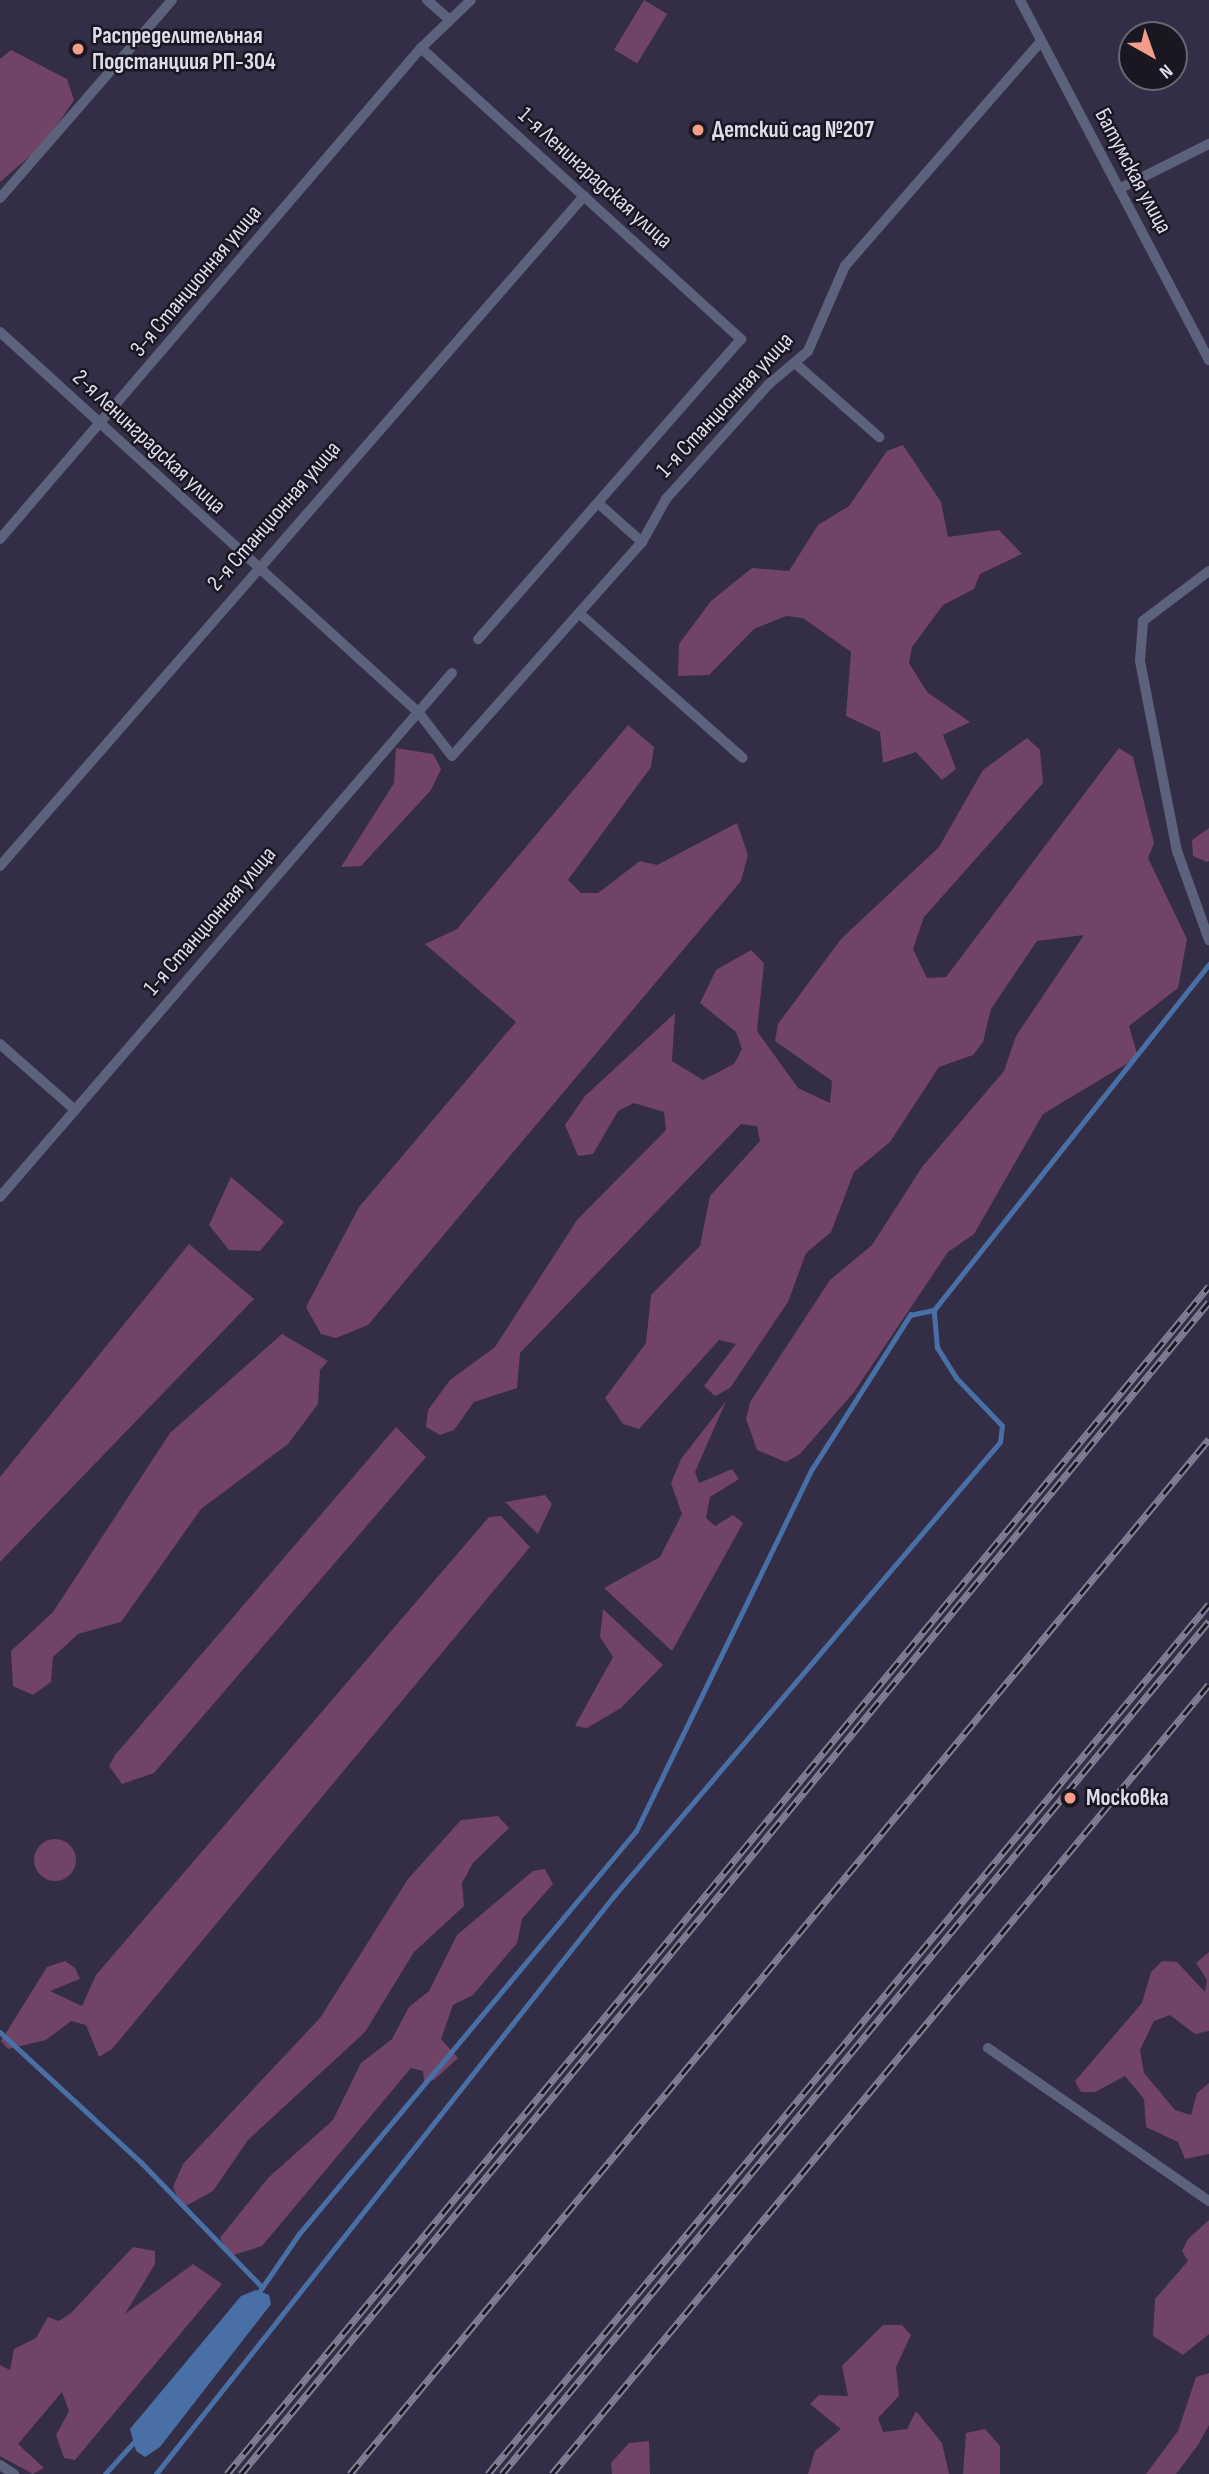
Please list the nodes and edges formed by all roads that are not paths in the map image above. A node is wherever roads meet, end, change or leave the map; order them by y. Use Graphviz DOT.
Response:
graph roads {
  1 [pos="172,0"];
  2 [pos="427,0"];
  3 [pos="471,0"];
  4 [pos="1020,0"];
  5 [pos="450,20"];
  6 [pos="1041,41"];
  7 [pos="421,48"];
  8 [pos="1209,144"];
  9 [pos="1119,189"];
  10 [pos="584,196"];
  11 [pos="0,198"];
  12 [pos="0,332"];
  13 [pos="741,339"];
  14 [pos="1209,360"];
  15 [pos="796,364"];
  16 [pos="100,425"];
  17 [pos="879,437"];
  18 [pos="598,503"];
  19 [pos="0,539"];
  20 [pos="642,542"];
  21 [pos="257,569"];
  22 [pos="1209,571"];
  23 [pos="579,614"];
  24 [pos="478,639"];
  25 [pos="452,673"];
  26 [pos="419,713"];
  27 [pos="452,756"];
  28 [pos="743,758"];
  29 [pos="0,866"];
  30 [pos="1209,940"];
  31 [pos="0,1044"];
  32 [pos="74,1109"];
  33 [pos="0,1197"];
  34 [pos="988,2048"];
  35 [pos="1209,2201"];
  36 [pos="0,2465"];
  37 [pos="14,2474"];
  1 -- 11 [label="street"];
  2 -- 5 [label="street"];
  3 -- 5 [label="street, 3-я Станционная улица"];
  4 -- 6 [label="street, Батумская улица"];
  5 -- 7 [label="street, 3-я Станционная улица"];
  6 -- 9 [label="street, Батумская улица"];
  6 -- 15 [label="street, 1-я Станционная улица"];
  7 -- 10 [label="street, 1-я Ленинградская улица"];
  7 -- 16 [label="street, 3-я Станционная улица"];
  8 -- 9 [label="street"];
  9 -- 14 [label="street, Батумская улица"];
  10 -- 13 [label="street, 1-я Ленинградская улица"];
  10 -- 21 [label="street, 2-я Станционная улица"];
  12 -- 16 [label="street, 2-я Ленинградская улица"];
  13 -- 18 [label="street, 1-я Станционная улица"];
  15 -- 17 [label="street"];
  15 -- 20 [label="street, 1-я Станционная улица"];
  16 -- 19 [label="street, 3-я Станционная улица"];
  16 -- 21 [label="street, 2-я Ленинградская улица"];
  18 -- 20 [label="street"];
  18 -- 24 [label="street, 1-я Станционная улица"];
  20 -- 23 [label="street, 1-я Станционная улица"];
  21 -- 26 [label="street, 2-я Ленинградская улица"];
  21 -- 29 [label="street, 2-я Станционная улица"];
  22 -- 30 [label="street"];
  23 -- 27 [label="street, 1-я Станционная улица"];
  23 -- 28 [label="street"];
  25 -- 26 [label="street, 1-я Станционная улица"];
  26 -- 27 [label="street, 2-я Ленинградская улица"];
  26 -- 32 [label="street, 1-я Станционная улица"];
  31 -- 32 [label="street"];
  32 -- 33 [label="street, 1-я Станционная улица"];
  34 -- 35 [label="street"];
  36 -- 37 [label="street"];
}
